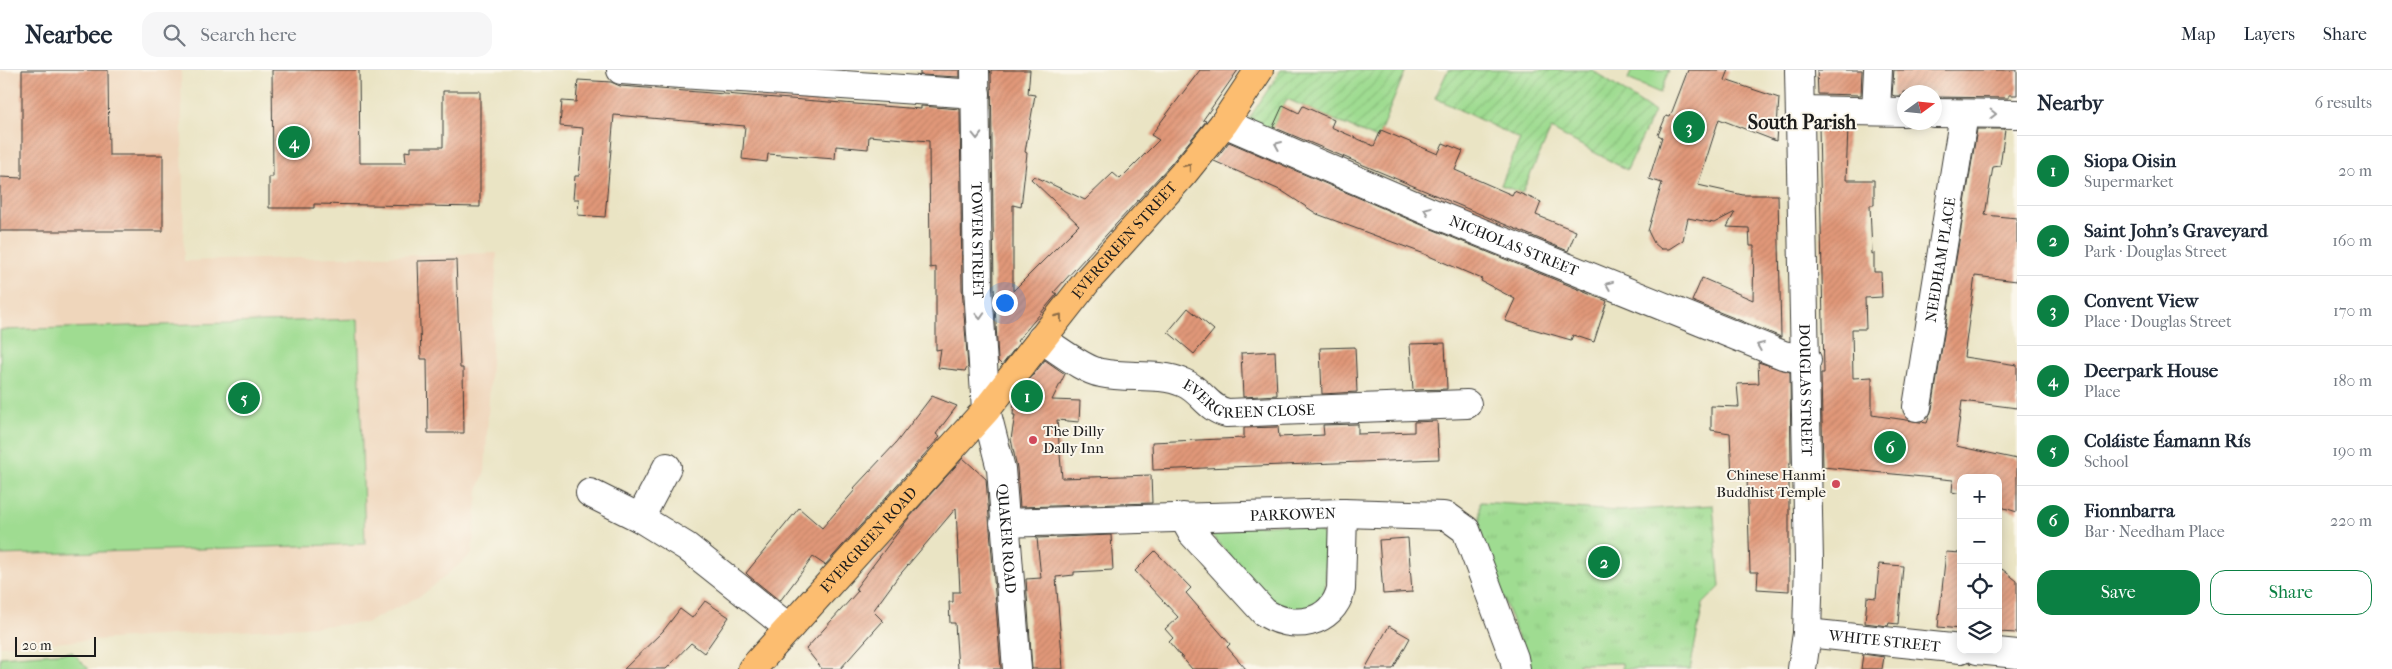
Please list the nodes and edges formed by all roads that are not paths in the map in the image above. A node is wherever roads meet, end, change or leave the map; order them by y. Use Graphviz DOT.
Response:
graph roads {
  1 [pos="621,70"];
  2 [pos="1258,70"];
  3 [pos="1799,70"];
  4 [pos="1878,70"];
  5 [pos="976,82"];
  6 [pos="1801,110"];
  7 [pos="1876,112"];
  8 [pos="1897,112"];
  9 [pos="1942,113"];
  10 [pos="1964,114"];
  11 [pos="2017,114"];
  12 [pos="1224,123"];
  13 [pos="1042,339"];
  14 [pos="1806,360"];
  15 [pos="1467,404"];
  16 [pos="1917,407"];
  17 [pos="986,410"];
  18 [pos="667,467"];
  19 [pos="590,493"];
  20 [pos="1343,513"];
  21 [pos="1183,517"];
  22 [pos="640,518"];
  23 [pos="1004,523"];
  24 [pos="788,628"];
  25 [pos="1807,633"];
  26 [pos="1957,649"];
  27 [pos="2002,652"];
  28 [pos="2017,654"];
  29 [pos="752,669"];
  30 [pos="1017,669"];
  31 [pos="1516,669"];
  32 [pos="1802,669"];
  1 -- 5 [label="street"];
  2 -- 12 [label="main road, EVERGREEN STREET"];
  3 -- 6 [label="street, DOUGLAS STREET"];
  4 -- 7 [label="street"];
  5 -- 17 [label="street, TOWER STREET, one-way"];
  6 -- 7 [label="street"];
  6 -- 14 [label="street, DOUGLAS STREET"];
  7 -- 8 [label="street"];
  9 -- 10 [label="street"];
  10 -- 11 [label="street, one-way"];
  10 -- 16 [label="street, NEEDHAM PLACE"];
  13 -- 12 [label="main road, EVERGREEN STREET, one-way"];
  14 -- 12 [label="street, NICHOLAS STREET, one-way"];
  13 -- 15 [label="street, EVERGREEN CLOSE"];
  13 -- 17 [label="main road, EVERGREEN STREET"];
  14 -- 25 [label="street, DOUGLAS STREET"];
  17 -- 23 [label="street, QUAKER ROAD"];
  17 -- 24 [label="main road, EVERGREEN ROAD"];
  18 -- 22 [label="street"];
  19 -- 22 [label="street"];
  20 -- 21 [label="street, PARKOWEN"];
  20 -- 21 [label="street, PARKOWEN"];
  20 -- 31 [label="street"];
  21 -- 23 [label="street, PARKOWEN"];
  22 -- 24 [label="street"];
  23 -- 30 [label="street, QUAKER ROAD"];
  24 -- 29 [label="main road, EVERGREEN ROAD"];
  25 -- 26 [label="street, WHITE STREET"];
  25 -- 32 [label="street, DOUGLAS STREET"];
  27 -- 28 [label="street"];
}
